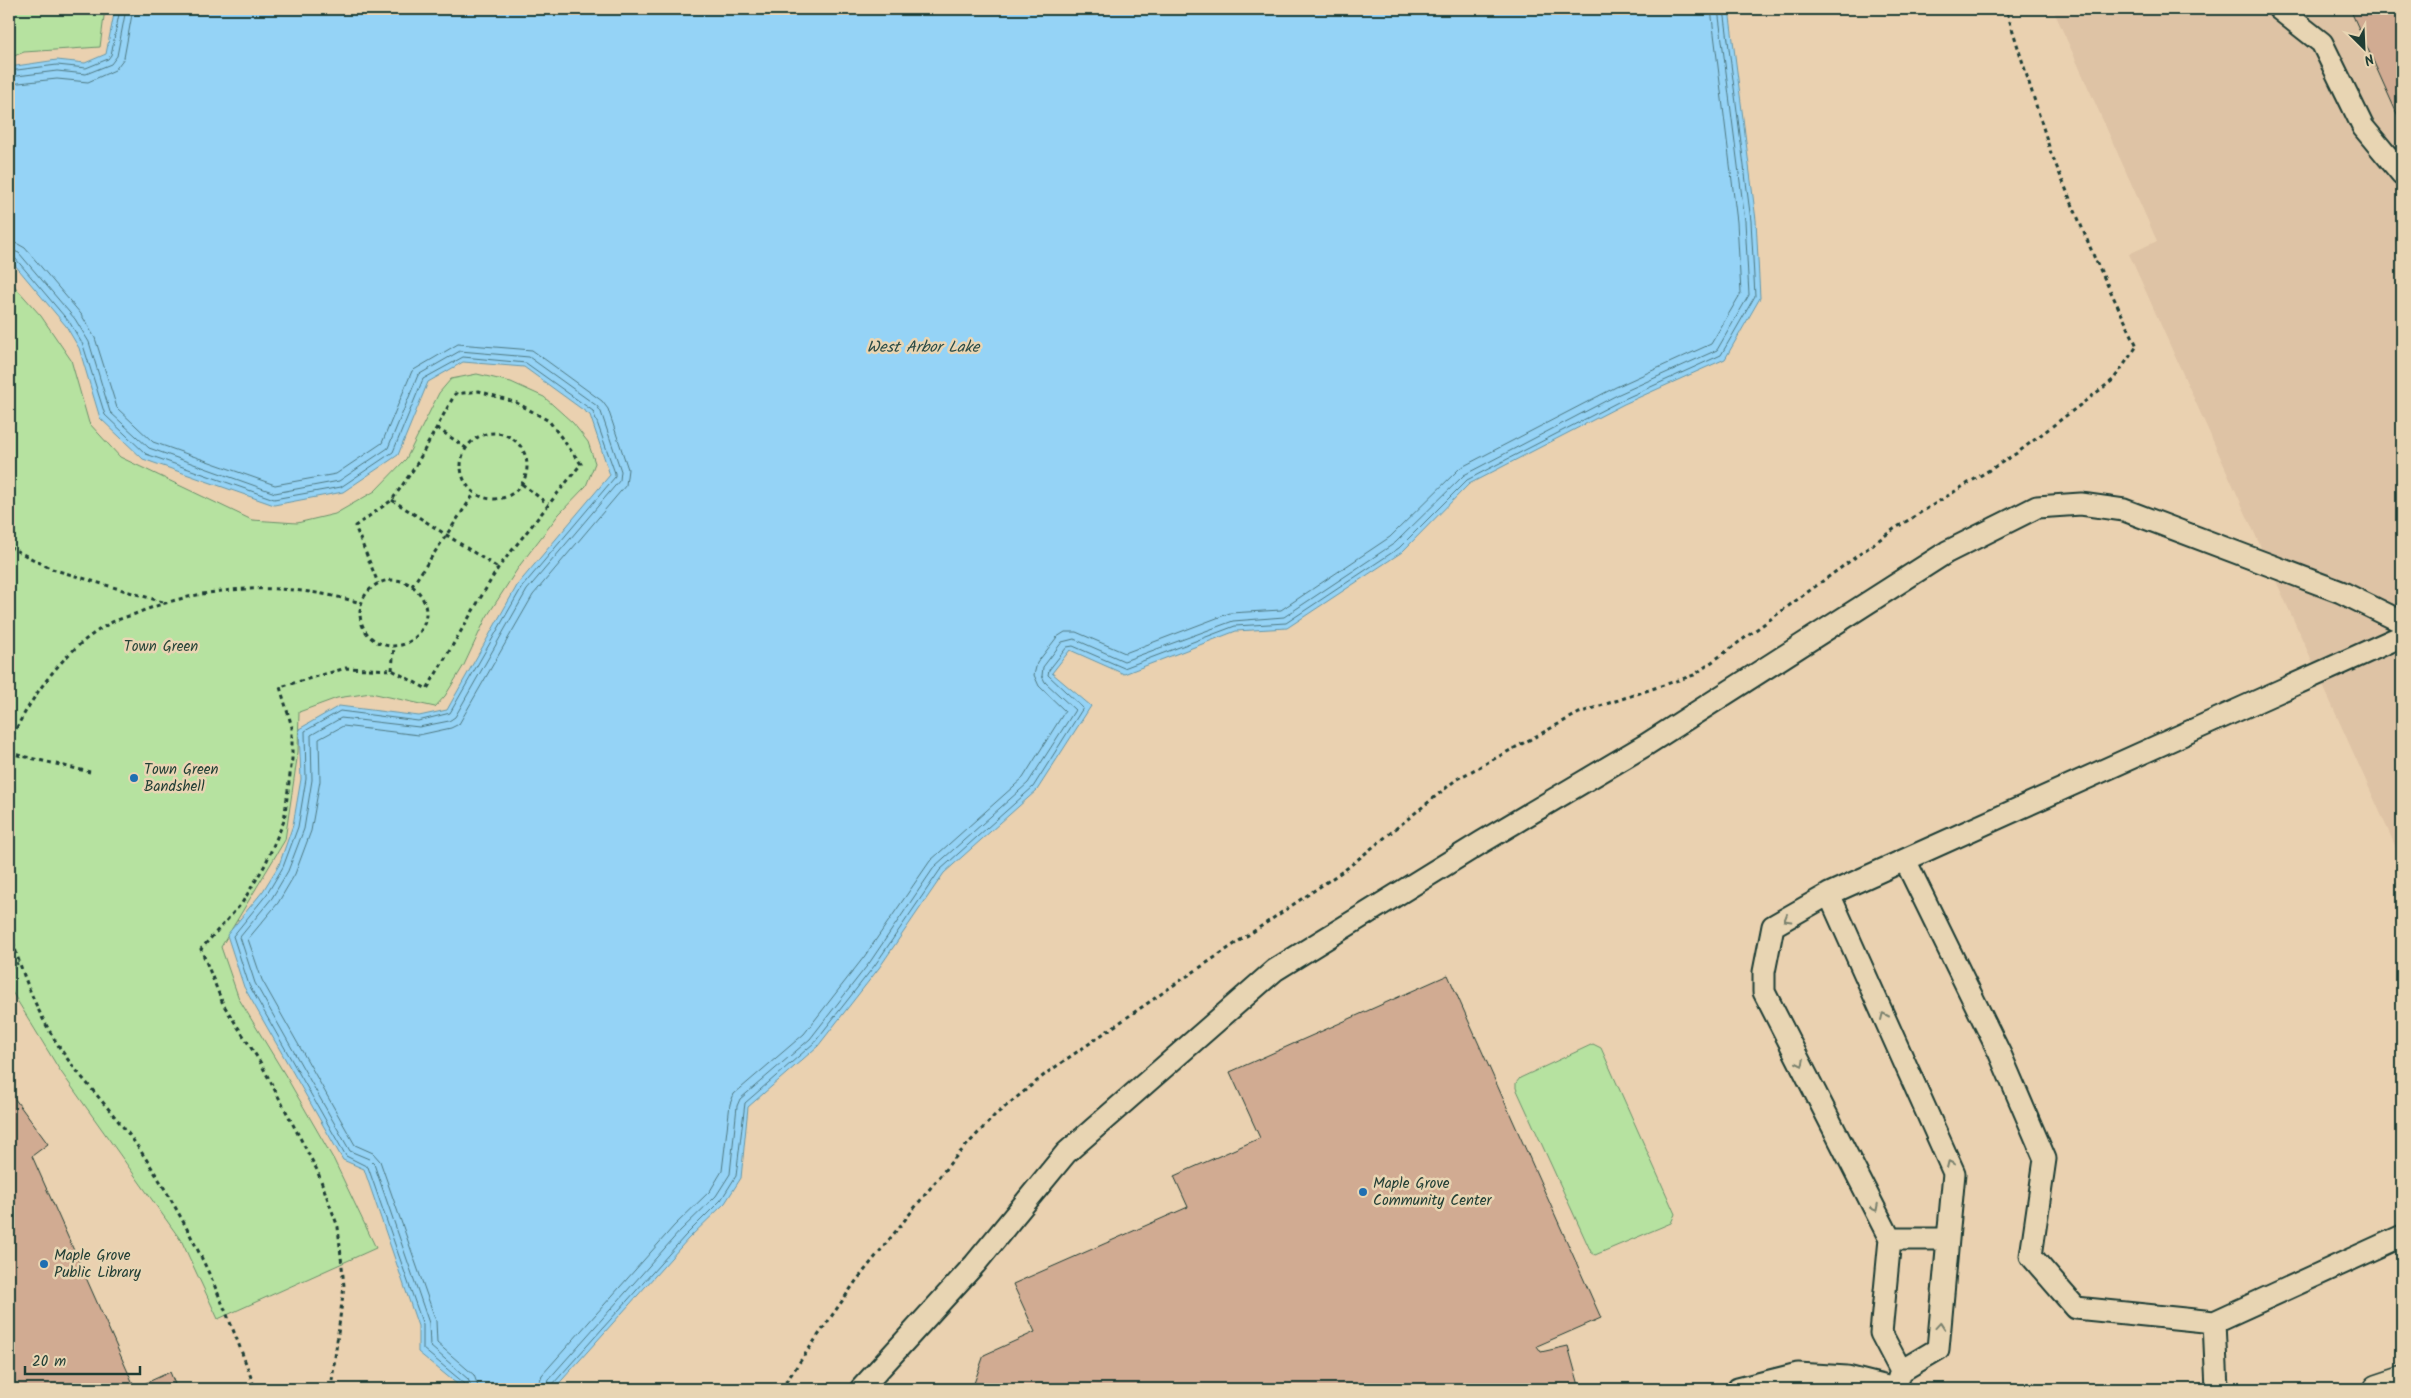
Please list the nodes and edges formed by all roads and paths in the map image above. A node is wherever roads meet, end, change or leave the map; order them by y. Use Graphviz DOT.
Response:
graph roads {
  1 [pos="2006,9"];
  2 [pos="2279,9"];
  3 [pos="2402,174"];
  4 [pos="437,428"];
  5 [pos="466,448"];
  6 [pos="522,484"];
  7 [pos="474,494"];
  8 [pos="392,500"];
  9 [pos="548,504"];
  10 [pos="446,534"];
  11 [pos="9,547"];
  12 [pos="498,568"];
  13 [pos="378,583"];
  14 [pos="412,586"];
  15 [pos="163,602"];
  16 [pos="361,603"];
  17 [pos="2402,622"];
  18 [pos="2402,636"];
  19 [pos="394,645"];
  20 [pos="392,670"];
  21 [pos="9,743"];
  22 [pos="9,752"];
  23 [pos="90,772"];
  24 [pos="1905,860"];
  25 [pos="1829,894"];
  26 [pos="9,927"];
  27 [pos="18,963"];
  28 [pos="9,968"];
  29 [pos="2402,1236"];
  30 [pos="1890,1239"];
  31 [pos="1947,1239"];
  32 [pos="2214,1322"];
  33 [pos="2402,1381"];
  34 [pos="1897,1383"];
  35 [pos="255,1389"];
  36 [pos="331,1389"];
  37 [pos="782,1389"];
  38 [pos="862,1389"];
  39 [pos="1738,1389"];
  40 [pos="2217,1389"];
  41 [pos="2378,1389"];
  1 -- 37 [label="path"];
  2 -- 3 [label="lane"];
  4 -- 5 [label="path"];
  4 -- 8 [label="path"];
  4 -- 9 [label="path"];
  5 -- 6 [label="path"];
  5 -- 7 [label="path"];
  6 -- 7 [label="path"];
  6 -- 9 [label="path"];
  7 -- 10 [label="path"];
  8 -- 10 [label="path"];
  8 -- 13 [label="path"];
  9 -- 12 [label="path"];
  10 -- 12 [label="path"];
  10 -- 14 [label="path"];
  11 -- 15 [label="path"];
  12 -- 20 [label="path"];
  13 -- 14 [label="path"];
  13 -- 16 [label="path"];
  14 -- 19 [label="path"];
  15 -- 16 [label="path"];
  15 -- 21 [label="path"];
  16 -- 19 [label="path"];
  17 -- 38 [label="lane"];
  18 -- 24 [label="lane"];
  19 -- 20 [label="path"];
  20 -- 36 [label="path"];
  22 -- 23 [label="path"];
  24 -- 25 [label="lane"];
  24 -- 32 [label="lane"];
  25 -- 30 [label="lane, one-way"];
  31 -- 25 [label="lane, one-way"];
  26 -- 27 [label="path"];
  27 -- 28 [label="path"];
  27 -- 35 [label="path"];
  29 -- 32 [label="lane"];
  30 -- 31 [label="lane"];
  30 -- 34 [label="lane"];
  34 -- 31 [label="lane, one-way"];
  32 -- 40 [label="lane"];
  33 -- 41 [label="street"];
  34 -- 39 [label="lane"];
}
